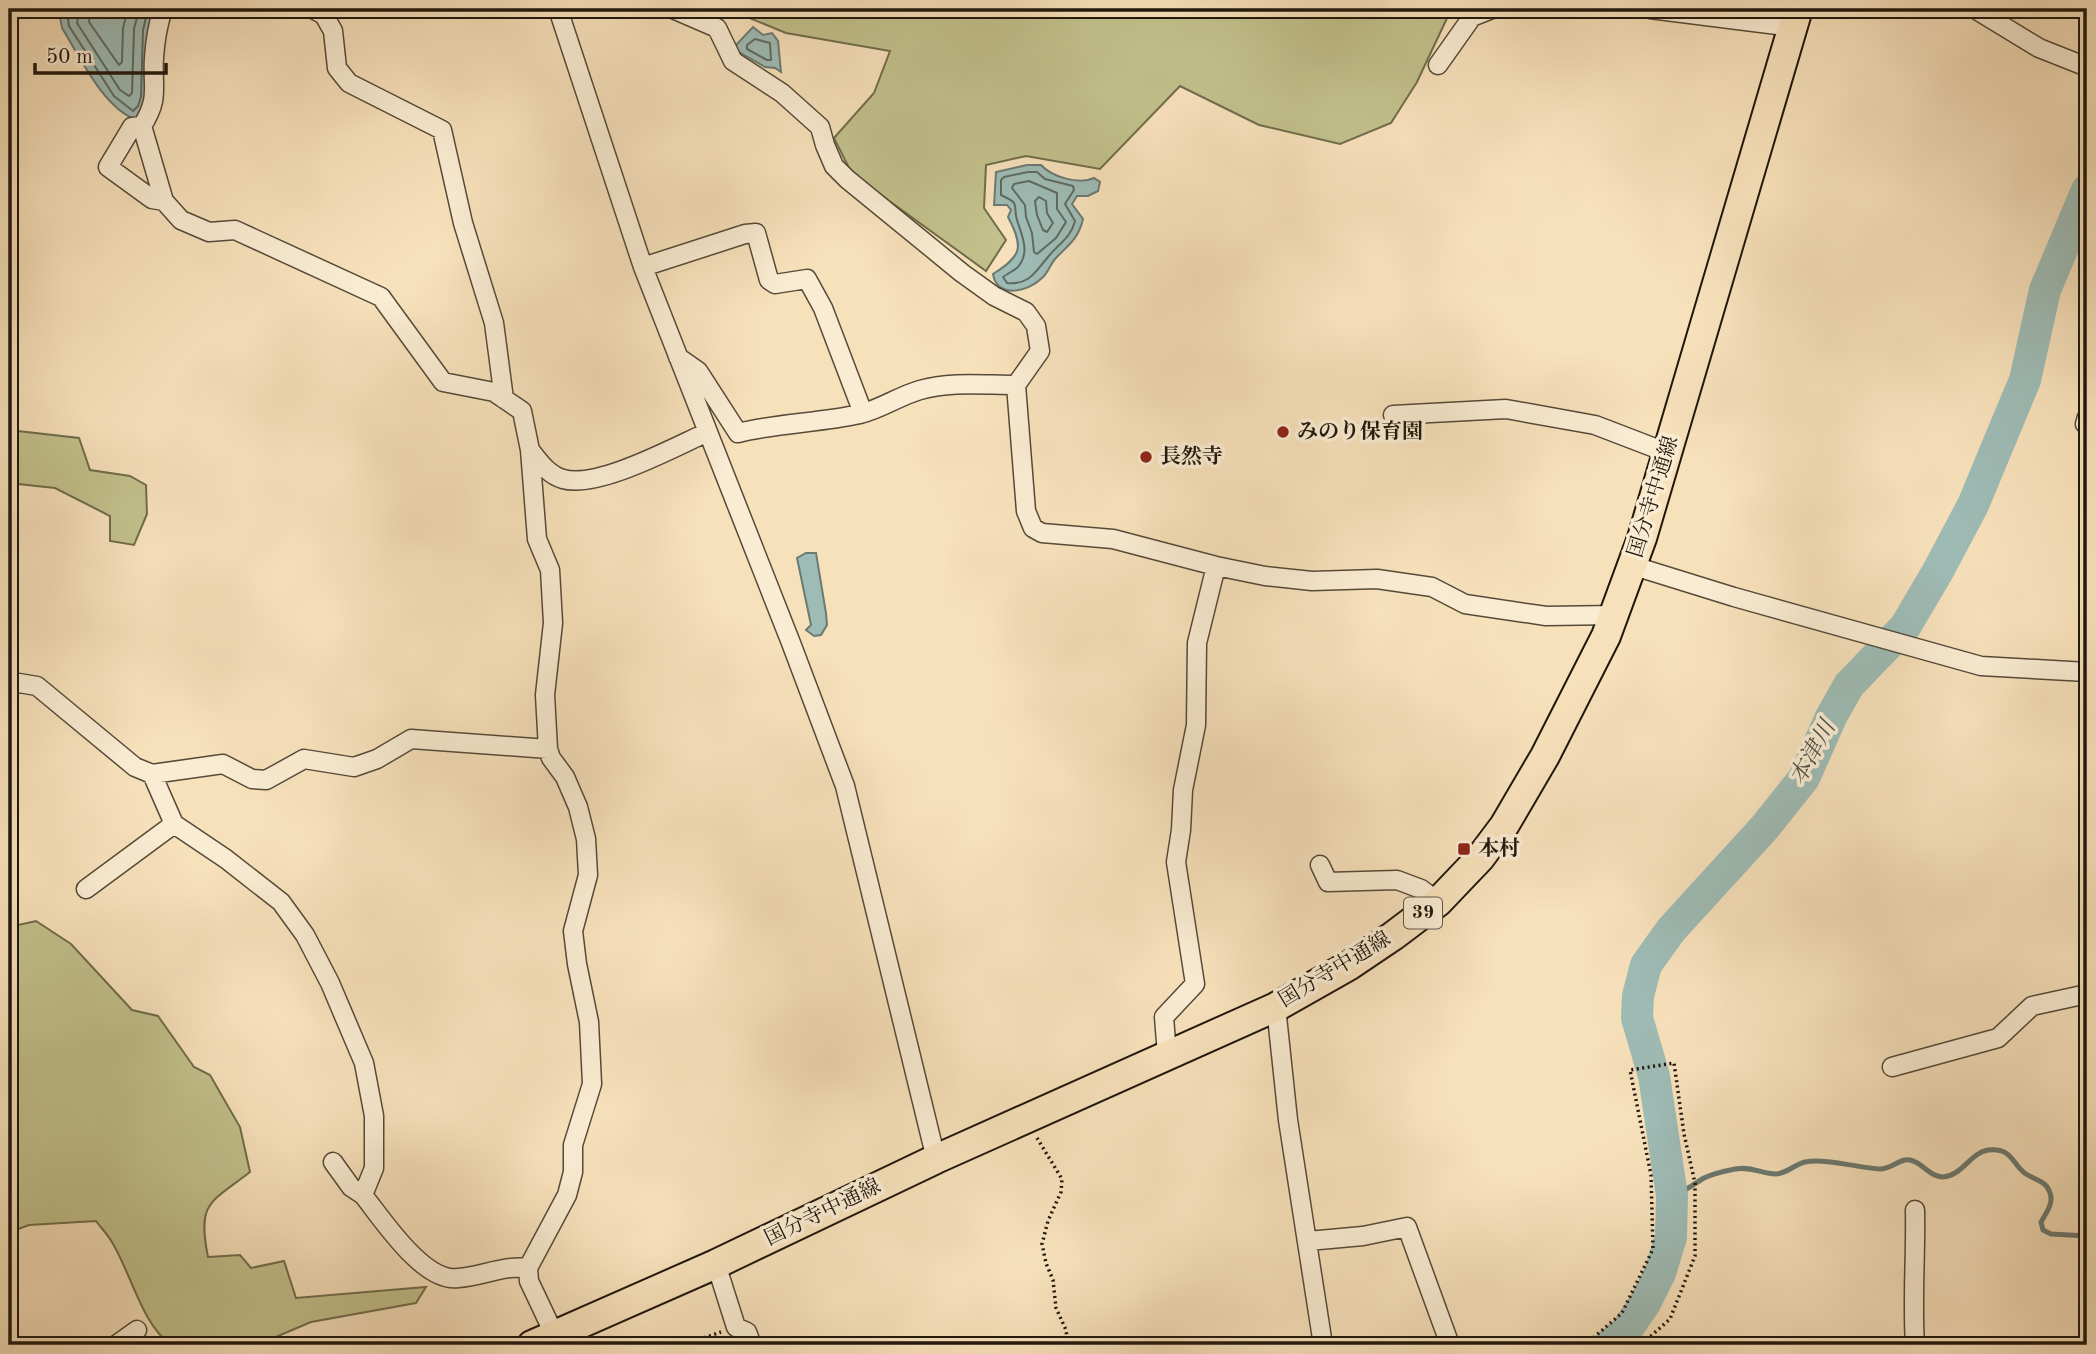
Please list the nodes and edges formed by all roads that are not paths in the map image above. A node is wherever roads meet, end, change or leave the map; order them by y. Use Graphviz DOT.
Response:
graph roads {
  1 [pos="163,9"];
  2 [pos="313,9"];
  3 [pos="558,9"];
  4 [pos="673,9"];
  5 [pos="1492,9"];
  6 [pos="1650,9"];
  7 [pos="1975,9"];
  8 [pos="1713,13"];
  9 [pos="1796,18"];
  10 [pos="1438,65"];
  11 [pos="2087,67"];
  12 [pos="142,127"];
  13 [pos="164,201"];
  14 [pos="643,267"];
  15 [pos="678,357"];
  16 [pos="1016,384"];
  17 [pos="504,399"];
  18 [pos="863,413"];
  19 [pos="1393,415"];
  20 [pos="2087,417"];
  21 [pos="2087,425"];
  22 [pos="708,432"];
  23 [pos="530,450"];
  24 [pos="1668,453"];
  25 [pos="1216,566"];
  26 [pos="1634,566"];
  27 [pos="1615,615"];
  28 [pos="2087,672"];
  29 [pos="9,686"];
  30 [pos="548,749"];
  31 [pos="152,774"];
  32 [pos="174,824"];
  33 [pos="1320,865"];
  34 [pos="86,889"];
  35 [pos="1438,902"];
  36 [pos="2087,994"];
  37 [pos="1276,1007"];
  38 [pos="1167,1055"];
  39 [pos="1892,1067"];
  40 [pos="936,1159"];
  41 [pos="333,1162"];
  42 [pos="363,1195"];
  43 [pos="1915,1210"];
  44 [pos="1308,1241"];
  45 [pos="716,1264"];
  46 [pos="528,1268"];
  47 [pos="137,1330"];
  48 [pos="541,1342"];
  49 [pos="116,1345"];
  50 [pos="752,1345"];
  51 [pos="1324,1345"];
  52 [pos="1450,1345"];
  53 [pos="1915,1345"];
  1 -- 12 [label="street"];
  2 -- 17 [label="street"];
  3 -- 14 [label="street"];
  4 -- 16 [label="street"];
  5 -- 10 [label="street"];
  6 -- 8 [label="street"];
  7 -- 11 [label="street"];
  8 -- 9 [label="street"];
  9 -- 24 [label="main road, 国分寺中通線 / 39"];
  12 -- 13 [label="street"];
  12 -- 13 [label="street"];
  13 -- 17 [label="street"];
  14 -- 15 [label="street"];
  14 -- 18 [label="street"];
  15 -- 18 [label="street"];
  15 -- 22 [label="street"];
  16 -- 18 [label="street"];
  16 -- 25 [label="street"];
  17 -- 23 [label="street"];
  19 -- 24 [label="street"];
  20 -- 21 [label="street"];
  22 -- 23 [label="street"];
  22 -- 40 [label="street"];
  23 -- 30 [label="street"];
  24 -- 26 [label="main road, 国分寺中通線 / 39"];
  25 -- 27 [label="street"];
  25 -- 38 [label="street"];
  26 -- 27 [label="main road, 国分寺中通線 / 39"];
  26 -- 28 [label="street"];
  27 -- 35 [label="main road, 国分寺中通線 / 39"];
  29 -- 31 [label="street"];
  30 -- 31 [label="street"];
  30 -- 46 [label="street"];
  31 -- 32 [label="street"];
  32 -- 34 [label="street"];
  32 -- 42 [label="street"];
  33 -- 35 [label="street"];
  35 -- 37 [label="main road, 国分寺中通線 / 39"];
  36 -- 39 [label="street"];
  37 -- 38 [label="main road, 国分寺中通線 / 39"];
  37 -- 44 [label="street"];
  38 -- 40 [label="main road, 国分寺中通線 / 39"];
  40 -- 45 [label="main road, 国分寺中通線 / 39"];
  41 -- 42 [label="street"];
  42 -- 46 [label="street"];
  43 -- 53 [label="street"];
  44 -- 51 [label="street"];
  44 -- 52 [label="street"];
  45 -- 48 [label="main road, 国分寺中通線 / 39"];
  45 -- 50 [label="street"];
  46 -- 48 [label="street"];
  47 -- 49 [label="street"];
}
